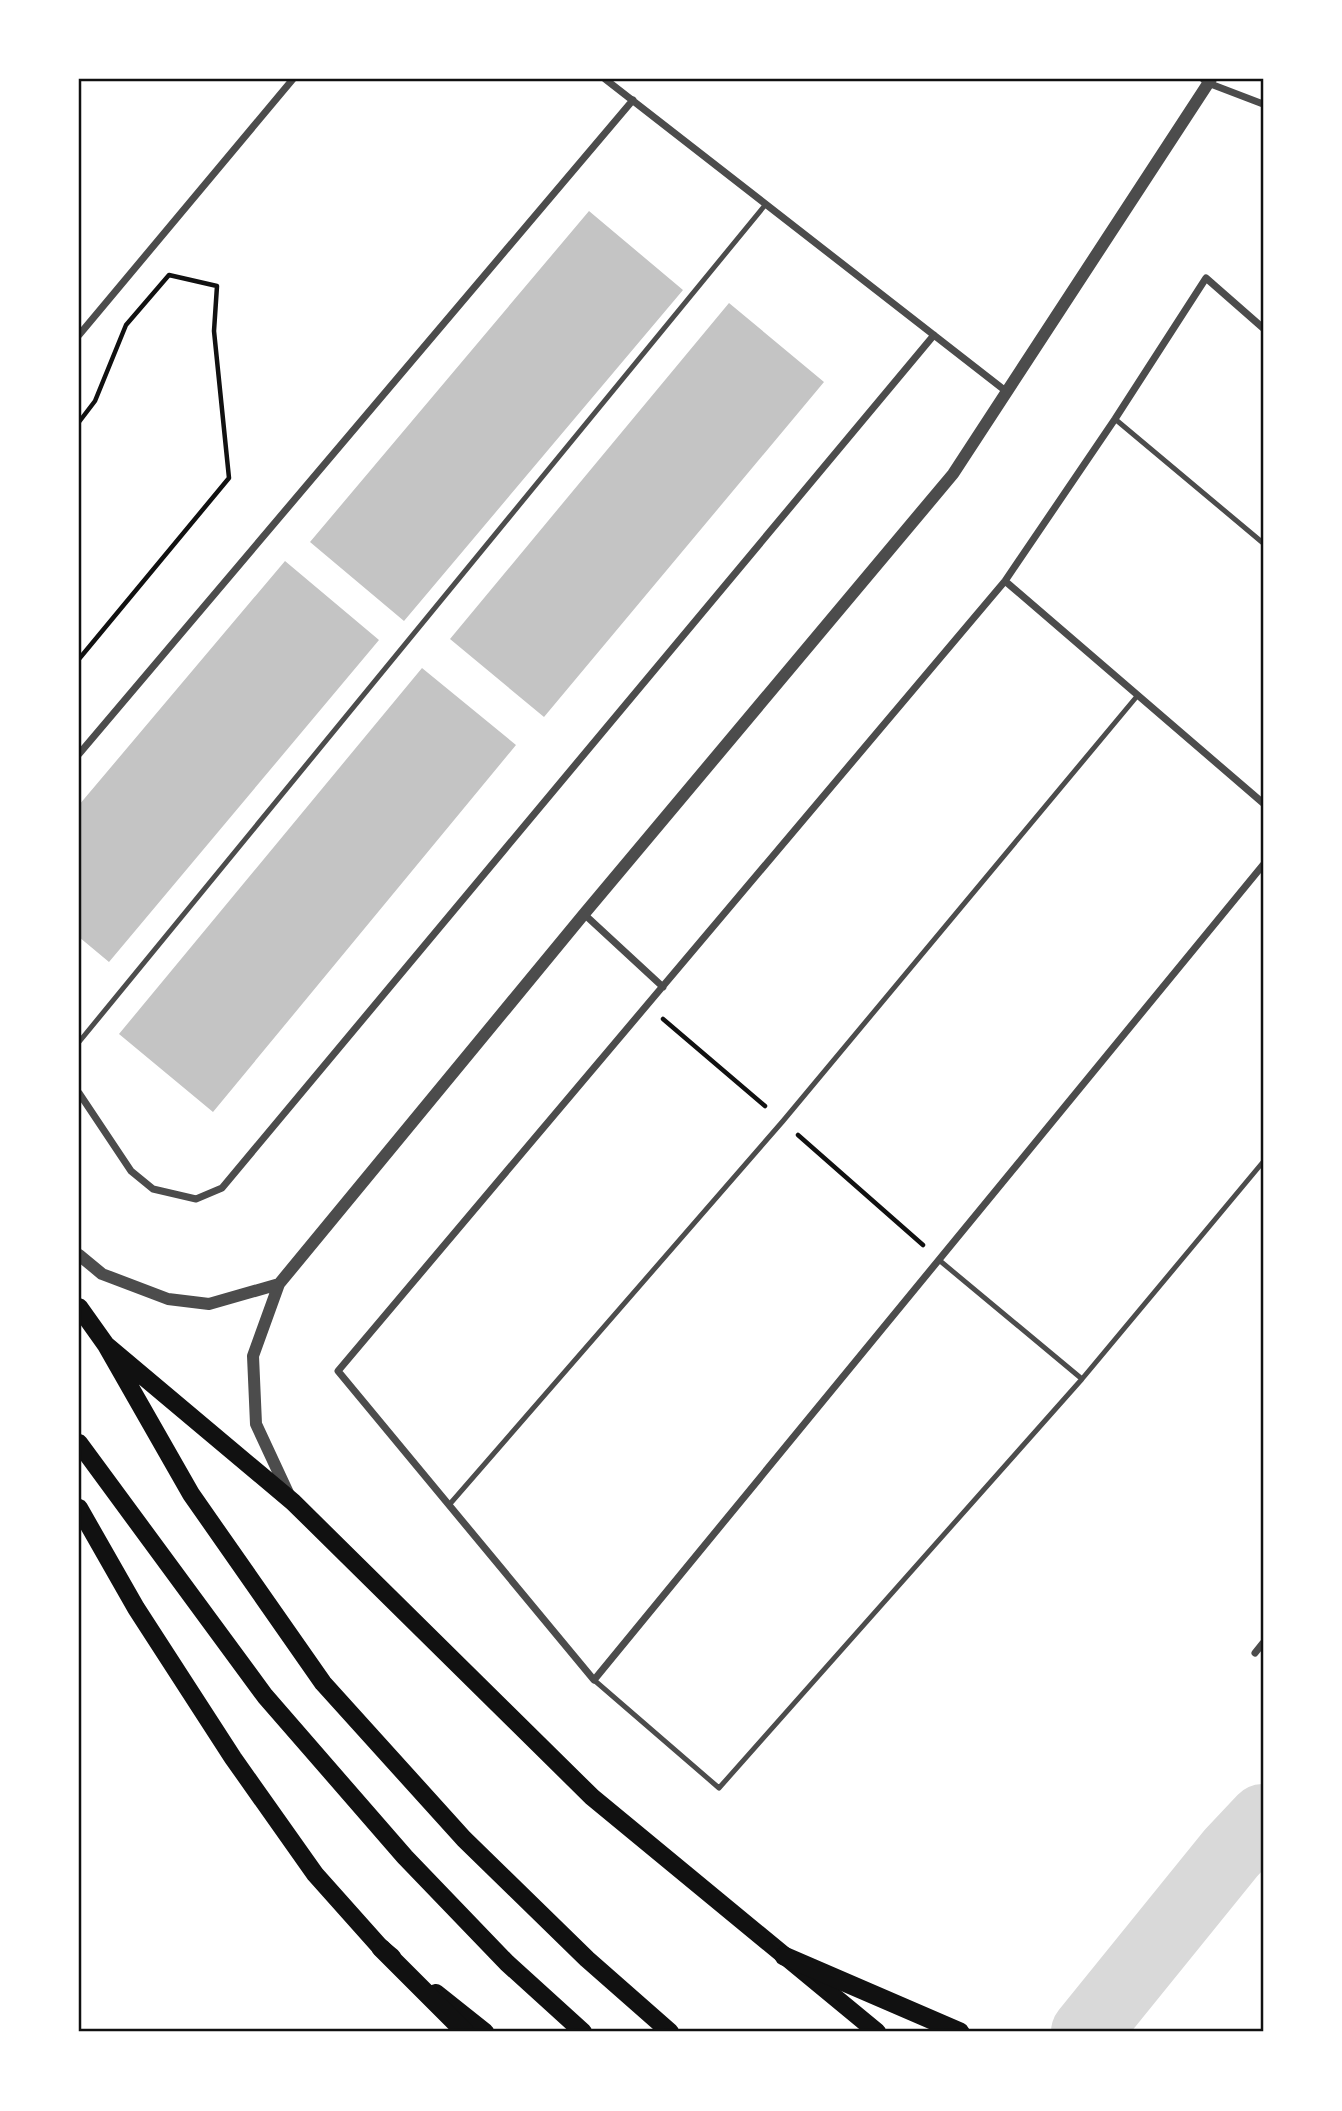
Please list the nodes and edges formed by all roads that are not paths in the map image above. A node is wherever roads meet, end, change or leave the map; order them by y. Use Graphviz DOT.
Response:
graph roads {
  1 [pos="293,79"];
  2 [pos="606,79"];
  3 [pos="1207,80"];
  4 [pos="633,100"];
  5 [pos="1263,104"];
  6 [pos="766,204"];
  7 [pos="1263,328"];
  8 [pos="79,335"];
  9 [pos="934,335"];
  10 [pos="1007,392"];
  11 [pos="1115,419"];
  12 [pos="1263,543"];
  13 [pos="1005,581"];
  14 [pos="1138,695"];
  15 [pos="79,754"];
  16 [pos="1263,803"];
  17 [pos="1263,865"];
  18 [pos="583,914"];
  19 [pos="663,987"];
  20 [pos="79,1042"];
  21 [pos="79,1093"];
  22 [pos="1263,1162"];
  23 [pos="79,1255"];
  24 [pos="939,1260"];
  25 [pos="279,1283"];
  26 [pos="79,1307"];
  27 [pos="106,1345"];
  28 [pos="1082,1380"];
  29 [pos="79,1443"];
  30 [pos="293,1502"];
  31 [pos="449,1505"];
  32 [pos="79,1507"];
  33 [pos="1263,1643"];
  34 [pos="1255,1653"];
  35 [pos="594,1680"];
  36 [pos="381,1948"];
  37 [pos="784,1956"];
  38 [pos="465,2032"];
  39 [pos="485,2032"];
  40 [pos="583,2032"];
  41 [pos="670,2032"];
  42 [pos="877,2032"];
  43 [pos="960,2032"];
  1 -- 8 [label="street"];
  2 -- 4 [label="street"];
  3 -- 5 [label="street"];
  3 -- 10 [label="street"];
  4 -- 6 [label="street"];
  4 -- 15 [label="street"];
  6 -- 9 [label="street"];
  6 -- 20 [label="lane"];
  7 -- 11 [label="street"];
  9 -- 10 [label="street"];
  9 -- 21 [label="street"];
  10 -- 18 [label="street"];
  11 -- 12 [label="lane"];
  11 -- 13 [label="street"];
  13 -- 14 [label="street"];
  13 -- 19 [label="street"];
  14 -- 16 [label="street"];
  14 -- 31 [label="lane"];
  17 -- 24 [label="street"];
  18 -- 19 [label="street"];
  18 -- 25 [label="street"];
  19 -- 31 [label="street"];
  22 -- 28 [label="lane"];
  23 -- 25 [label="street"];
  24 -- 28 [label="lane"];
  24 -- 35 [label="street"];
  25 -- 30 [label="street"];
  26 -- 27 [label="main road"];
  27 -- 30 [label="main road"];
  27 -- 41 [label="main road"];
  28 -- 35 [label="lane"];
  29 -- 40 [label="main road"];
  30 -- 37 [label="main road"];
  31 -- 35 [label="street"];
  32 -- 36 [label="main road"];
  33 -- 34 [label="street"];
  36 -- 38 [label="highway"];
  36 -- 39 [label="main road"];
  37 -- 42 [label="main road"];
  37 -- 43 [label="highway"];
}
